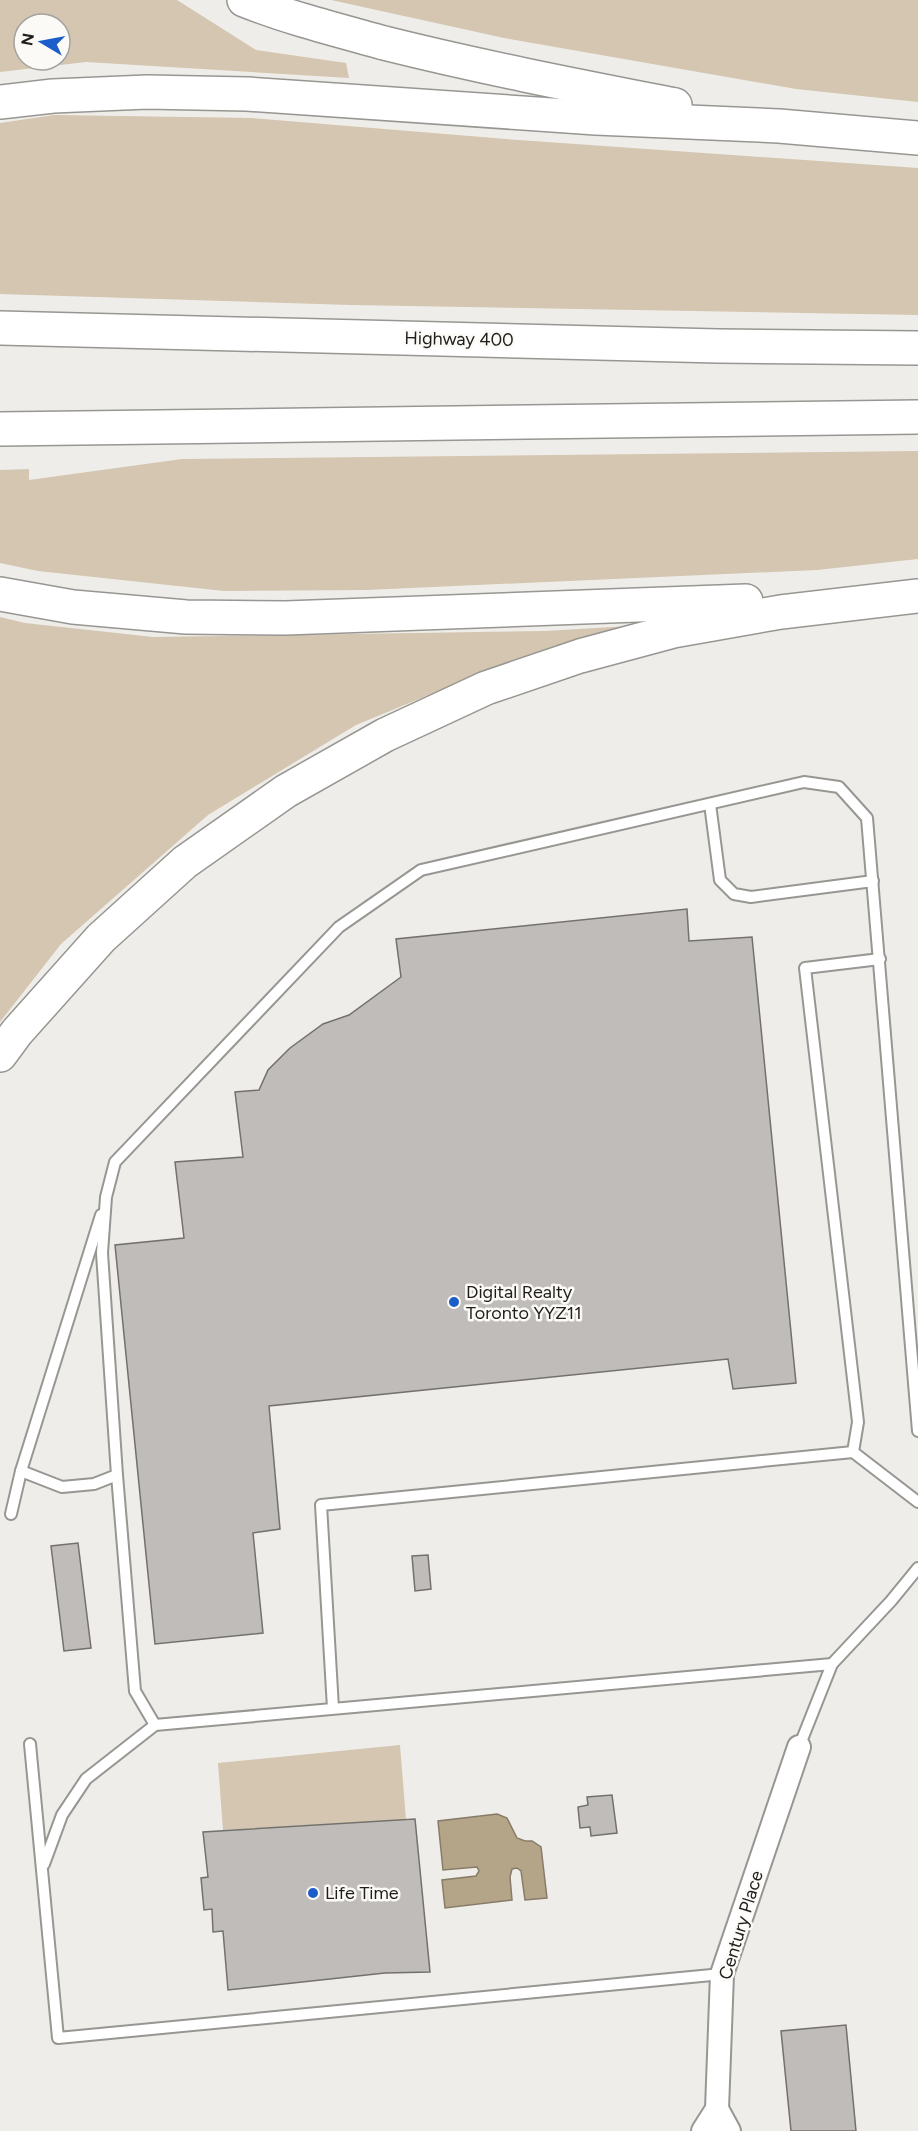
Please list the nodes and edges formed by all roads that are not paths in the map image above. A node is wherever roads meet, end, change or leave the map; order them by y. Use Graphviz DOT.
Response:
graph roads {
  1 [pos="244,0"];
  2 [pos="0,102"];
  3 [pos="779,126"];
  4 [pos="918,138"];
  5 [pos="0,328"];
  6 [pos="918,348"];
  7 [pos="918,417"];
  8 [pos="0,429"];
  9 [pos="0,594"];
  10 [pos="903,597"];
  11 [pos="710,804"];
  12 [pos="873,881"];
  13 [pos="880,959"];
  14 [pos="0,1055"];
  15 [pos="106,1197"];
  16 [pos="918,1431"];
  17 [pos="853,1452"];
  18 [pos="21,1471"];
  19 [pos="117,1475"];
  20 [pos="918,1502"];
  21 [pos="11,1514"];
  22 [pos="918,1568"];
  23 [pos="832,1664"];
  24 [pos="333,1708"];
  25 [pos="155,1725"];
  26 [pos="30,1744"];
  27 [pos="799,1747"];
  28 [pos="43,1867"];
  29 [pos="722,1974"];
  30 [pos="717,2109"];
  31 [pos="703,2131"];
  32 [pos="729,2131"];
  1 -- 3 [label="highway"];
  2 -- 3 [label="highway"];
  3 -- 4 [label="highway"];
  5 -- 6 [label="highway, Highway 400"];
  7 -- 8 [label="highway"];
  9 -- 10 [label="highway"];
  10 -- 14 [label="highway"];
  11 -- 12 [label="lane"];
  11 -- 12 [label="lane"];
  11 -- 15 [label="lane"];
  12 -- 13 [label="lane"];
  13 -- 16 [label="lane"];
  13 -- 17 [label="lane"];
  15 -- 18 [label="lane"];
  15 -- 19 [label="lane"];
  17 -- 20 [label="lane"];
  17 -- 24 [label="lane"];
  18 -- 19 [label="lane"];
  18 -- 21 [label="lane"];
  19 -- 25 [label="lane"];
  22 -- 23 [label="lane"];
  23 -- 24 [label="lane"];
  23 -- 27 [label="lane"];
  24 -- 25 [label="lane"];
  25 -- 28 [label="lane"];
  26 -- 28 [label="lane"];
  27 -- 29 [label="street, Century Place"];
  28 -- 29 [label="lane"];
  29 -- 30 [label="street, Century Place"];
  30 -- 31 [label="street"];
  30 -- 32 [label="street"];
}
